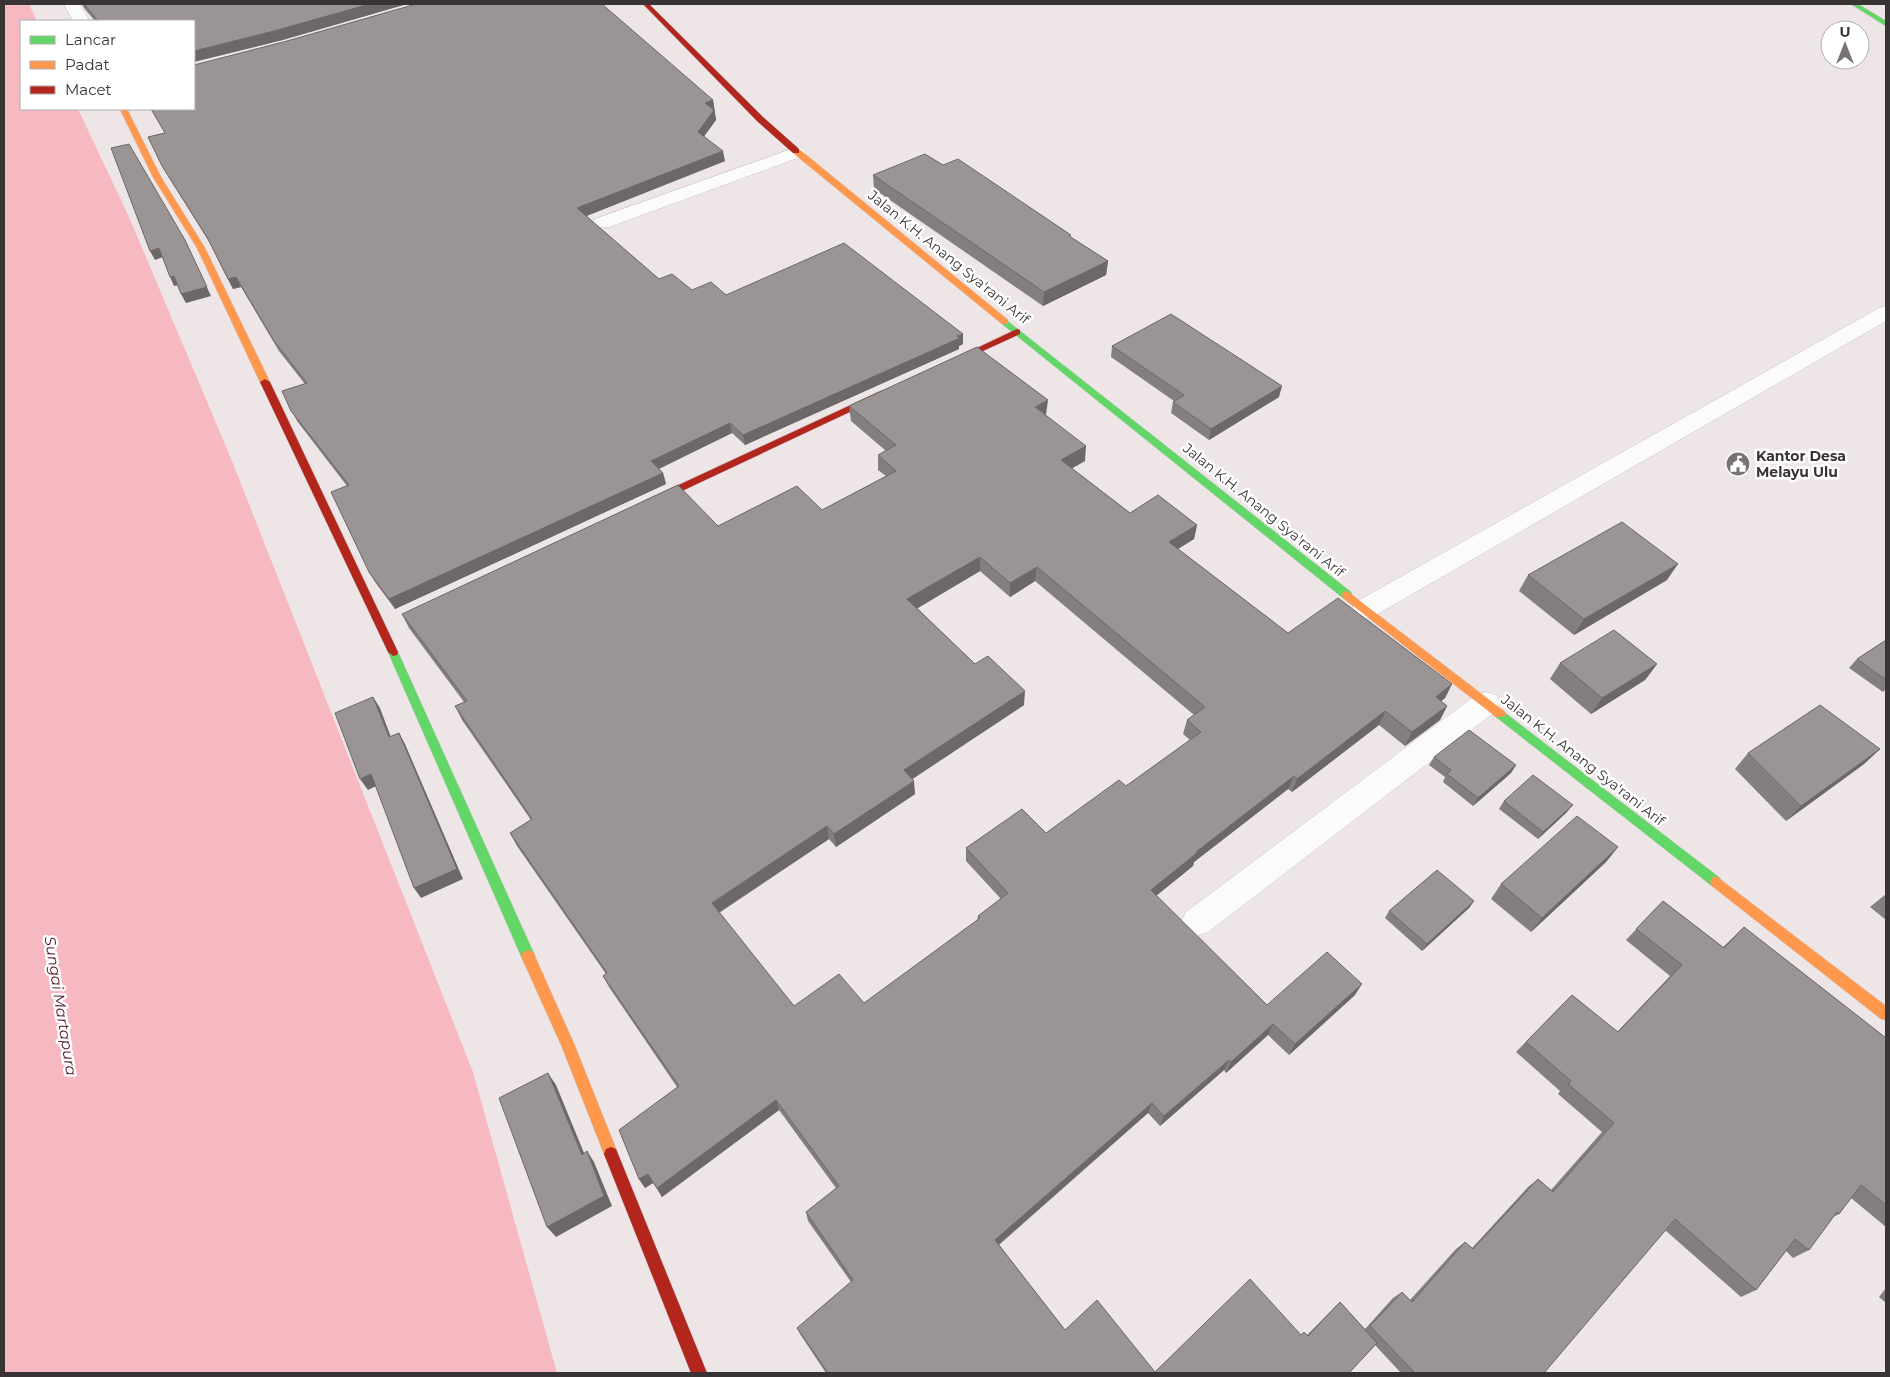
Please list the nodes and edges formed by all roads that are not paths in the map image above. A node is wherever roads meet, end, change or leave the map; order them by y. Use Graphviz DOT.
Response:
graph roads {
  1 [pos="72,4"];
  2 [pos="646,4"];
  3 [pos="1854,4"];
  4 [pos="80,20"];
  5 [pos="1886,24"];
  6 [pos="124,110"];
  7 [pos="797,152"];
  8 [pos="602,223"];
  9 [pos="1886,312"];
  10 [pos="1016,332"];
  11 [pos="936,369"];
  12 [pos="892,390"];
  13 [pos="633,510"];
  14 [pos="1364,609"];
  15 [pos="1486,703"];
  16 [pos="1197,922"];
  17 [pos="1886,1014"];
  18 [pos="699,1373"];
  1 -- 4 [label="street"];
  2 -- 7 [label="street, Jalan K.H. Anang Sya'rani Arif"];
  3 -- 5 [label="street"];
  6 -- 18 [label="street"];
  7 -- 8 [label="street"];
  7 -- 10 [label="street, Jalan K.H. Anang Sya'rani Arif"];
  9 -- 14 [label="street"];
  10 -- 11 [label="street"];
  10 -- 14 [label="street, Jalan K.H. Anang Sya'rani Arif"];
  12 -- 13 [label="street"];
  14 -- 15 [label="street, Jalan K.H. Anang Sya'rani Arif"];
  15 -- 16 [label="street"];
  15 -- 17 [label="street, Jalan K.H. Anang Sya'rani Arif"];
}
